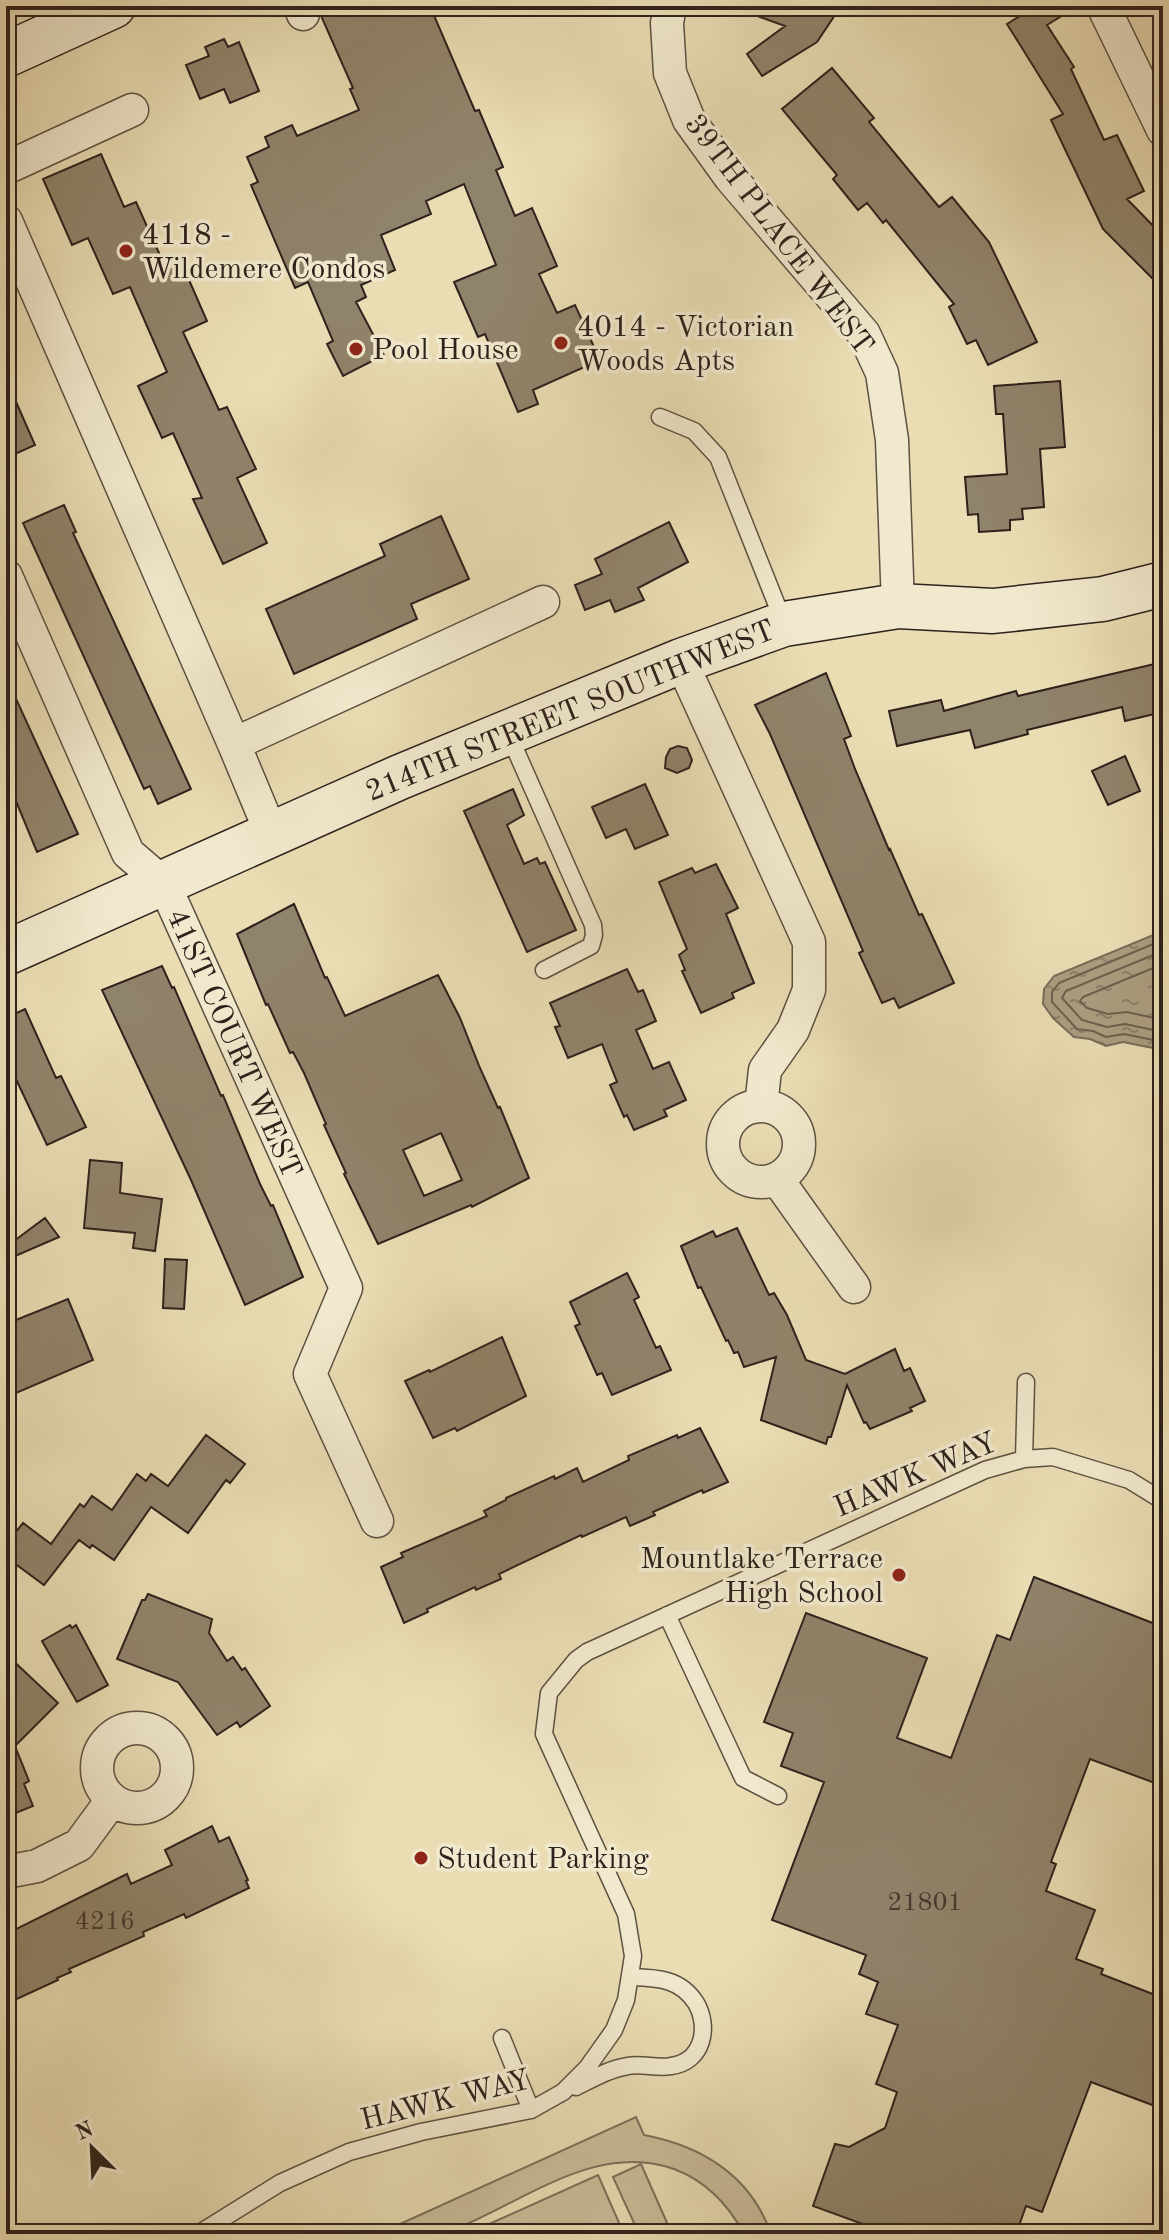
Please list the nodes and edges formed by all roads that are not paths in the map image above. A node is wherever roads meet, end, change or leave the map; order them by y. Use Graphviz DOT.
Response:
graph roads {
  1 [pos="670,6"];
  2 [pos="1103,6"];
  3 [pos="102,8"];
  4 [pos="6,55"];
  5 [pos="132,110"];
  6 [pos="1163,130"];
  7 [pos="6,168"];
  8 [pos="6,221"];
  9 [pos="660,417"];
  10 [pos="6,576"];
  11 [pos="1163,584"];
  12 [pos="543,602"];
  13 [pos="898,606"];
  14 [pos="784,624"];
  15 [pos="681,661"];
  16 [pos="507,731"];
  17 [pos="234,744"];
  18 [pos="271,833"];
  19 [pos="164,884"];
  20 [pos="6,953"];
  21 [pos="544,970"];
  22 [pos="761,1106"];
  23 [pos="777,1179"];
  24 [pos="854,1287"];
  25 [pos="1026,1382"];
  26 [pos="1024,1459"];
  27 [pos="1163,1501"];
  28 [pos="377,1521"];
  29 [pos="667,1615"];
  30 [pos="778,1796"];
  31 [pos="112,1800"];
  32 [pos="6,1872"];
  33 [pos="630,1977"];
  34 [pos="502,2038"];
  35 [pos="563,2092"];
  36 [pos="531,2110"];
  37 [pos="198,2234"];
  1 -- 13 [label="street, 39TH PLACE WEST"];
  2 -- 6 [label="street"];
  3 -- 4 [label="street"];
  5 -- 7 [label="street"];
  8 -- 17 [label="street"];
  9 -- 14 [label="lane"];
  10 -- 19 [label="street, 41ST COURT WEST"];
  11 -- 13 [label="street, 214TH STREET SOUTHWEST"];
  12 -- 17 [label="street"];
  13 -- 14 [label="street, 214TH STREET SOUTHWEST"];
  14 -- 15 [label="street, 214TH STREET SOUTHWEST"];
  15 -- 16 [label="street, 214TH STREET SOUTHWEST"];
  15 -- 22 [label="street"];
  16 -- 18 [label="street, 214TH STREET SOUTHWEST"];
  16 -- 21 [label="lane"];
  17 -- 18 [label="street"];
  18 -- 19 [label="street, 214TH STREET SOUTHWEST"];
  19 -- 20 [label="street, 214TH STREET SOUTHWEST"];
  19 -- 28 [label="street, 41ST COURT WEST"];
  22 -- 23 [label="street"];
  22 -- 23 [label="street"];
  23 -- 24 [label="street"];
  25 -- 26 [label="lane"];
  26 -- 27 [label="lane, HAWK WAY"];
  26 -- 29 [label="lane, HAWK WAY"];
  29 -- 30 [label="lane"];
  29 -- 33 [label="lane, HAWK WAY"];
  31 -- 32 [label="street"];
  33 -- 35 [label="lane, HAWK WAY"];
  33 -- 35 [label="lane"];
  34 -- 36 [label="lane"];
  35 -- 36 [label="lane, HAWK WAY"];
  36 -- 37 [label="lane, HAWK WAY"];
}
